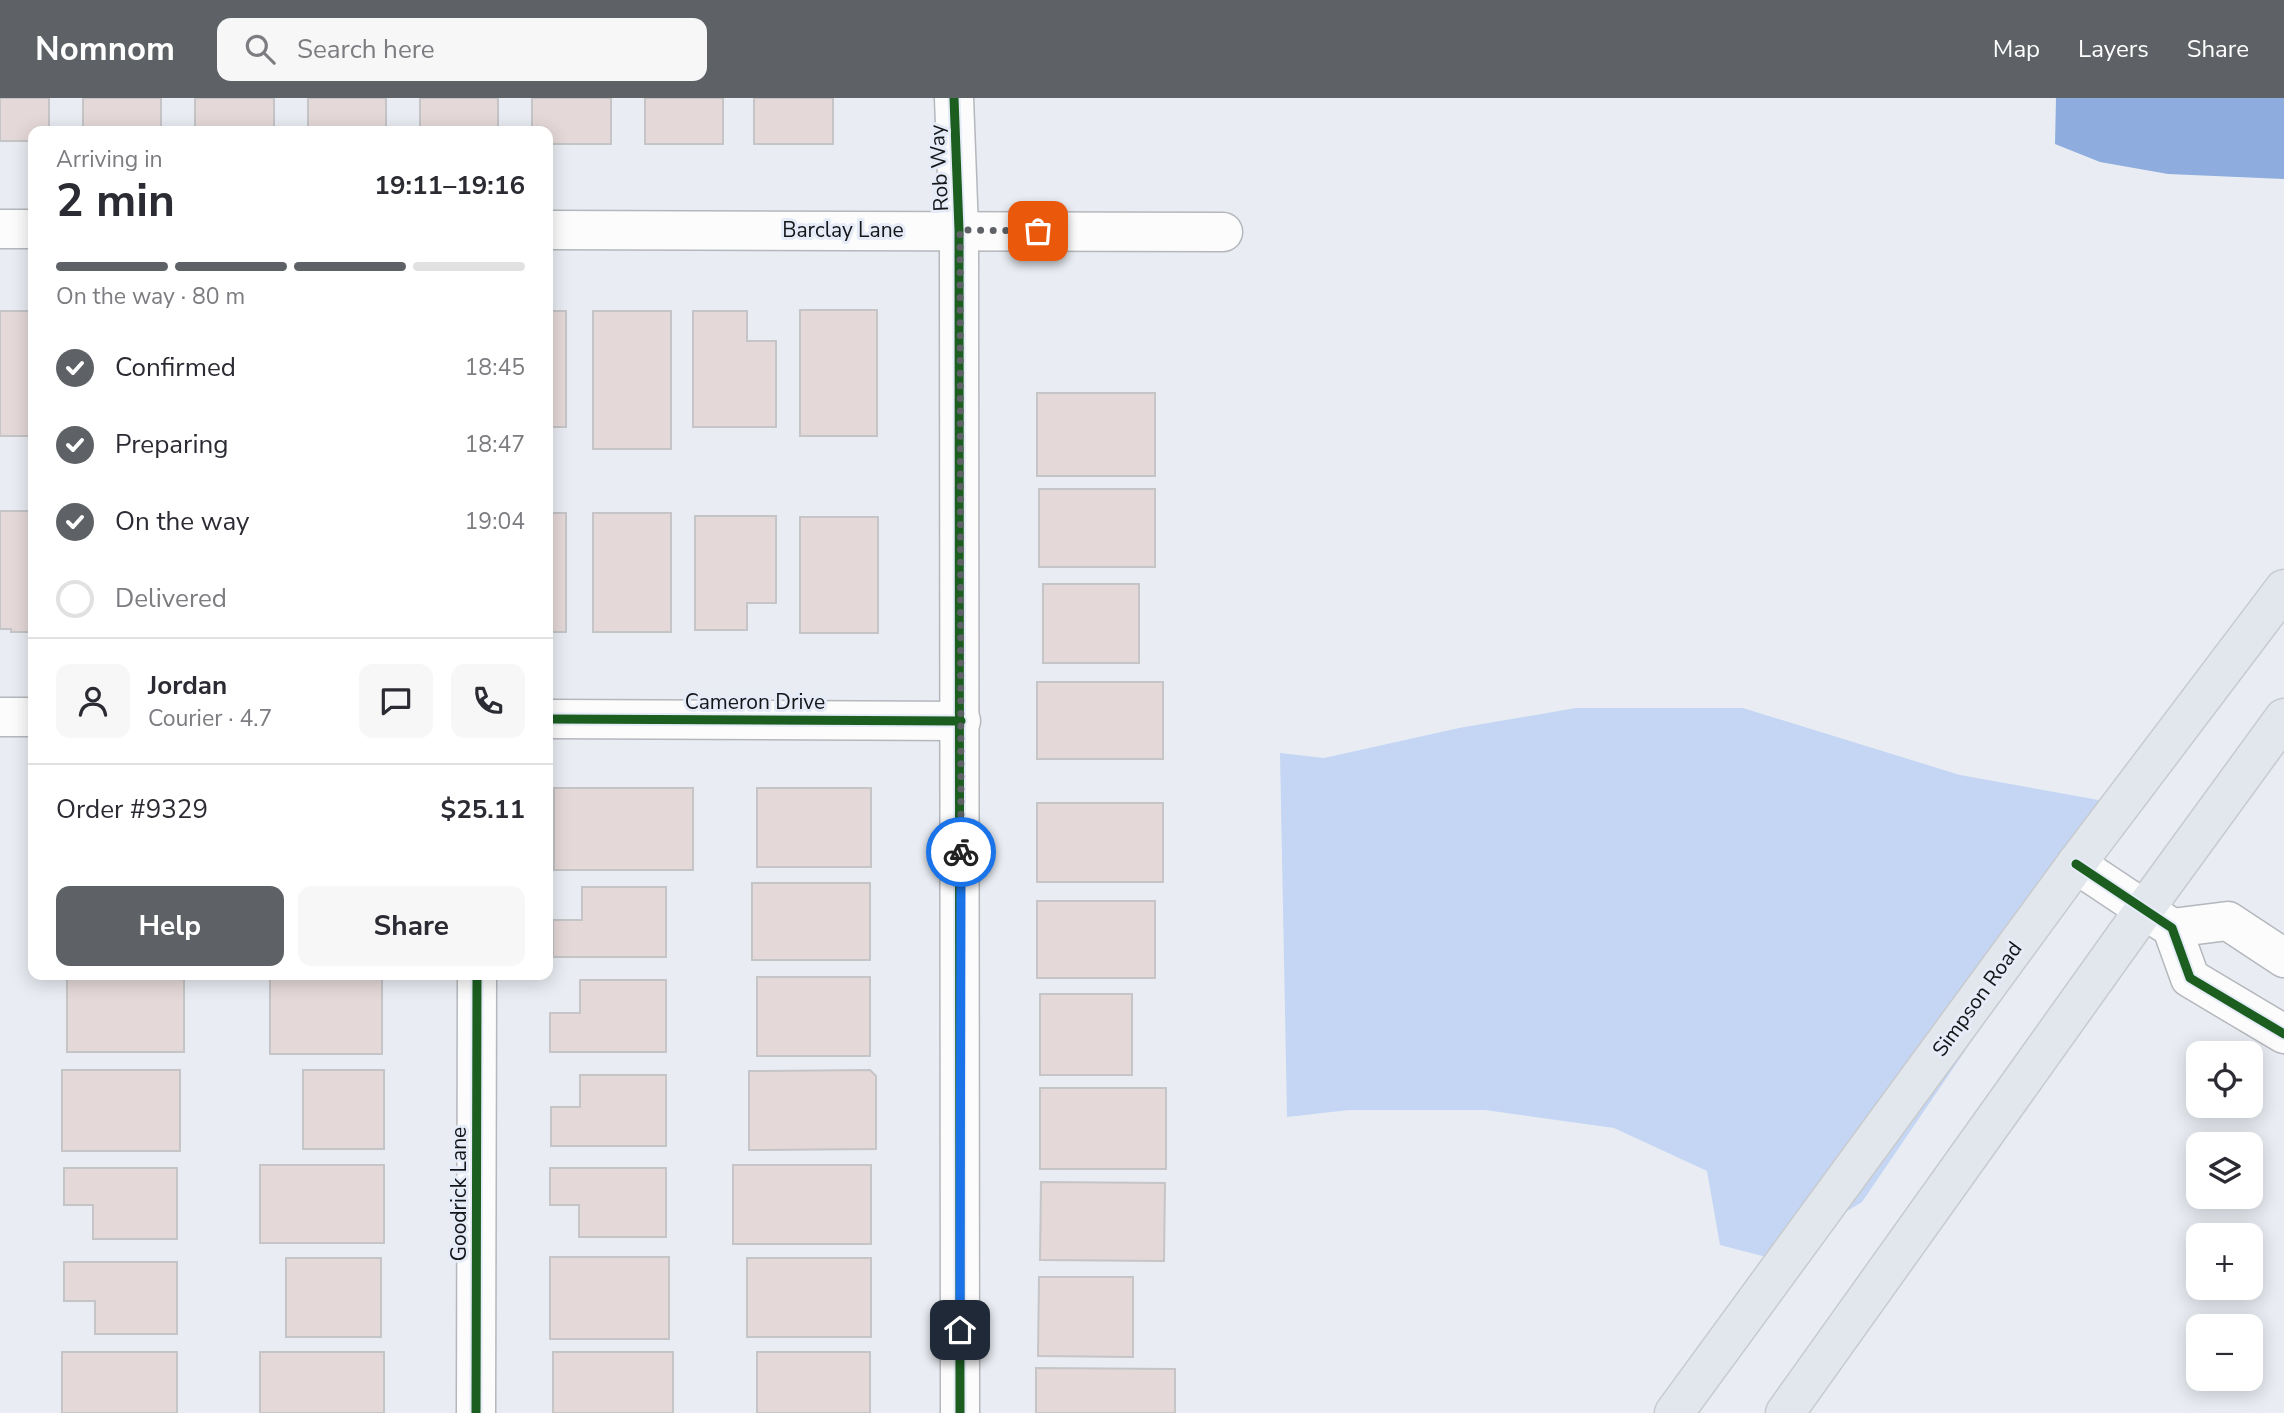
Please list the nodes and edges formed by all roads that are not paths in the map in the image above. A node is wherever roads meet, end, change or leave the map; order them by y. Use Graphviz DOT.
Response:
graph roads {
  1 [pos="954,98"];
  2 [pos="0,229"];
  3 [pos="28,229"];
  4 [pos="553,230"];
  5 [pos="960,230"];
  6 [pos="1223,232"];
  7 [pos="2284,589"];
  8 [pos="0,717"];
  9 [pos="28,718"];
  10 [pos="2284,718"];
  11 [pos="553,719"];
  12 [pos="961,721"];
  13 [pos="2076,864"];
  14 [pos="2158,919"];
  15 [pos="2284,958"];
  16 [pos="477,980"];
  17 [pos="2284,1034"];
  18 [pos="476,1413"];
  19 [pos="960,1413"];
  20 [pos="1674,1413"];
  21 [pos="1785,1413"];
  1 -- 5 [label="street, Rob Way"];
  2 -- 3 [label="street"];
  4 -- 5 [label="street, Barclay Lane"];
  5 -- 6 [label="street, Barclay Lane"];
  5 -- 12 [label="street, Rob Way"];
  7 -- 13 [label="main road, Simpson Road"];
  8 -- 9 [label="street"];
  10 -- 14 [label="main road"];
  11 -- 12 [label="street, Cameron Drive"];
  12 -- 19 [label="street, Rob Way"];
  13 -- 14 [label="street"];
  13 -- 20 [label="main road, Simpson Road"];
  14 -- 15 [label="street"];
  14 -- 17 [label="street"];
  14 -- 21 [label="main road"];
  16 -- 18 [label="street, Goodrick Lane"];
}
